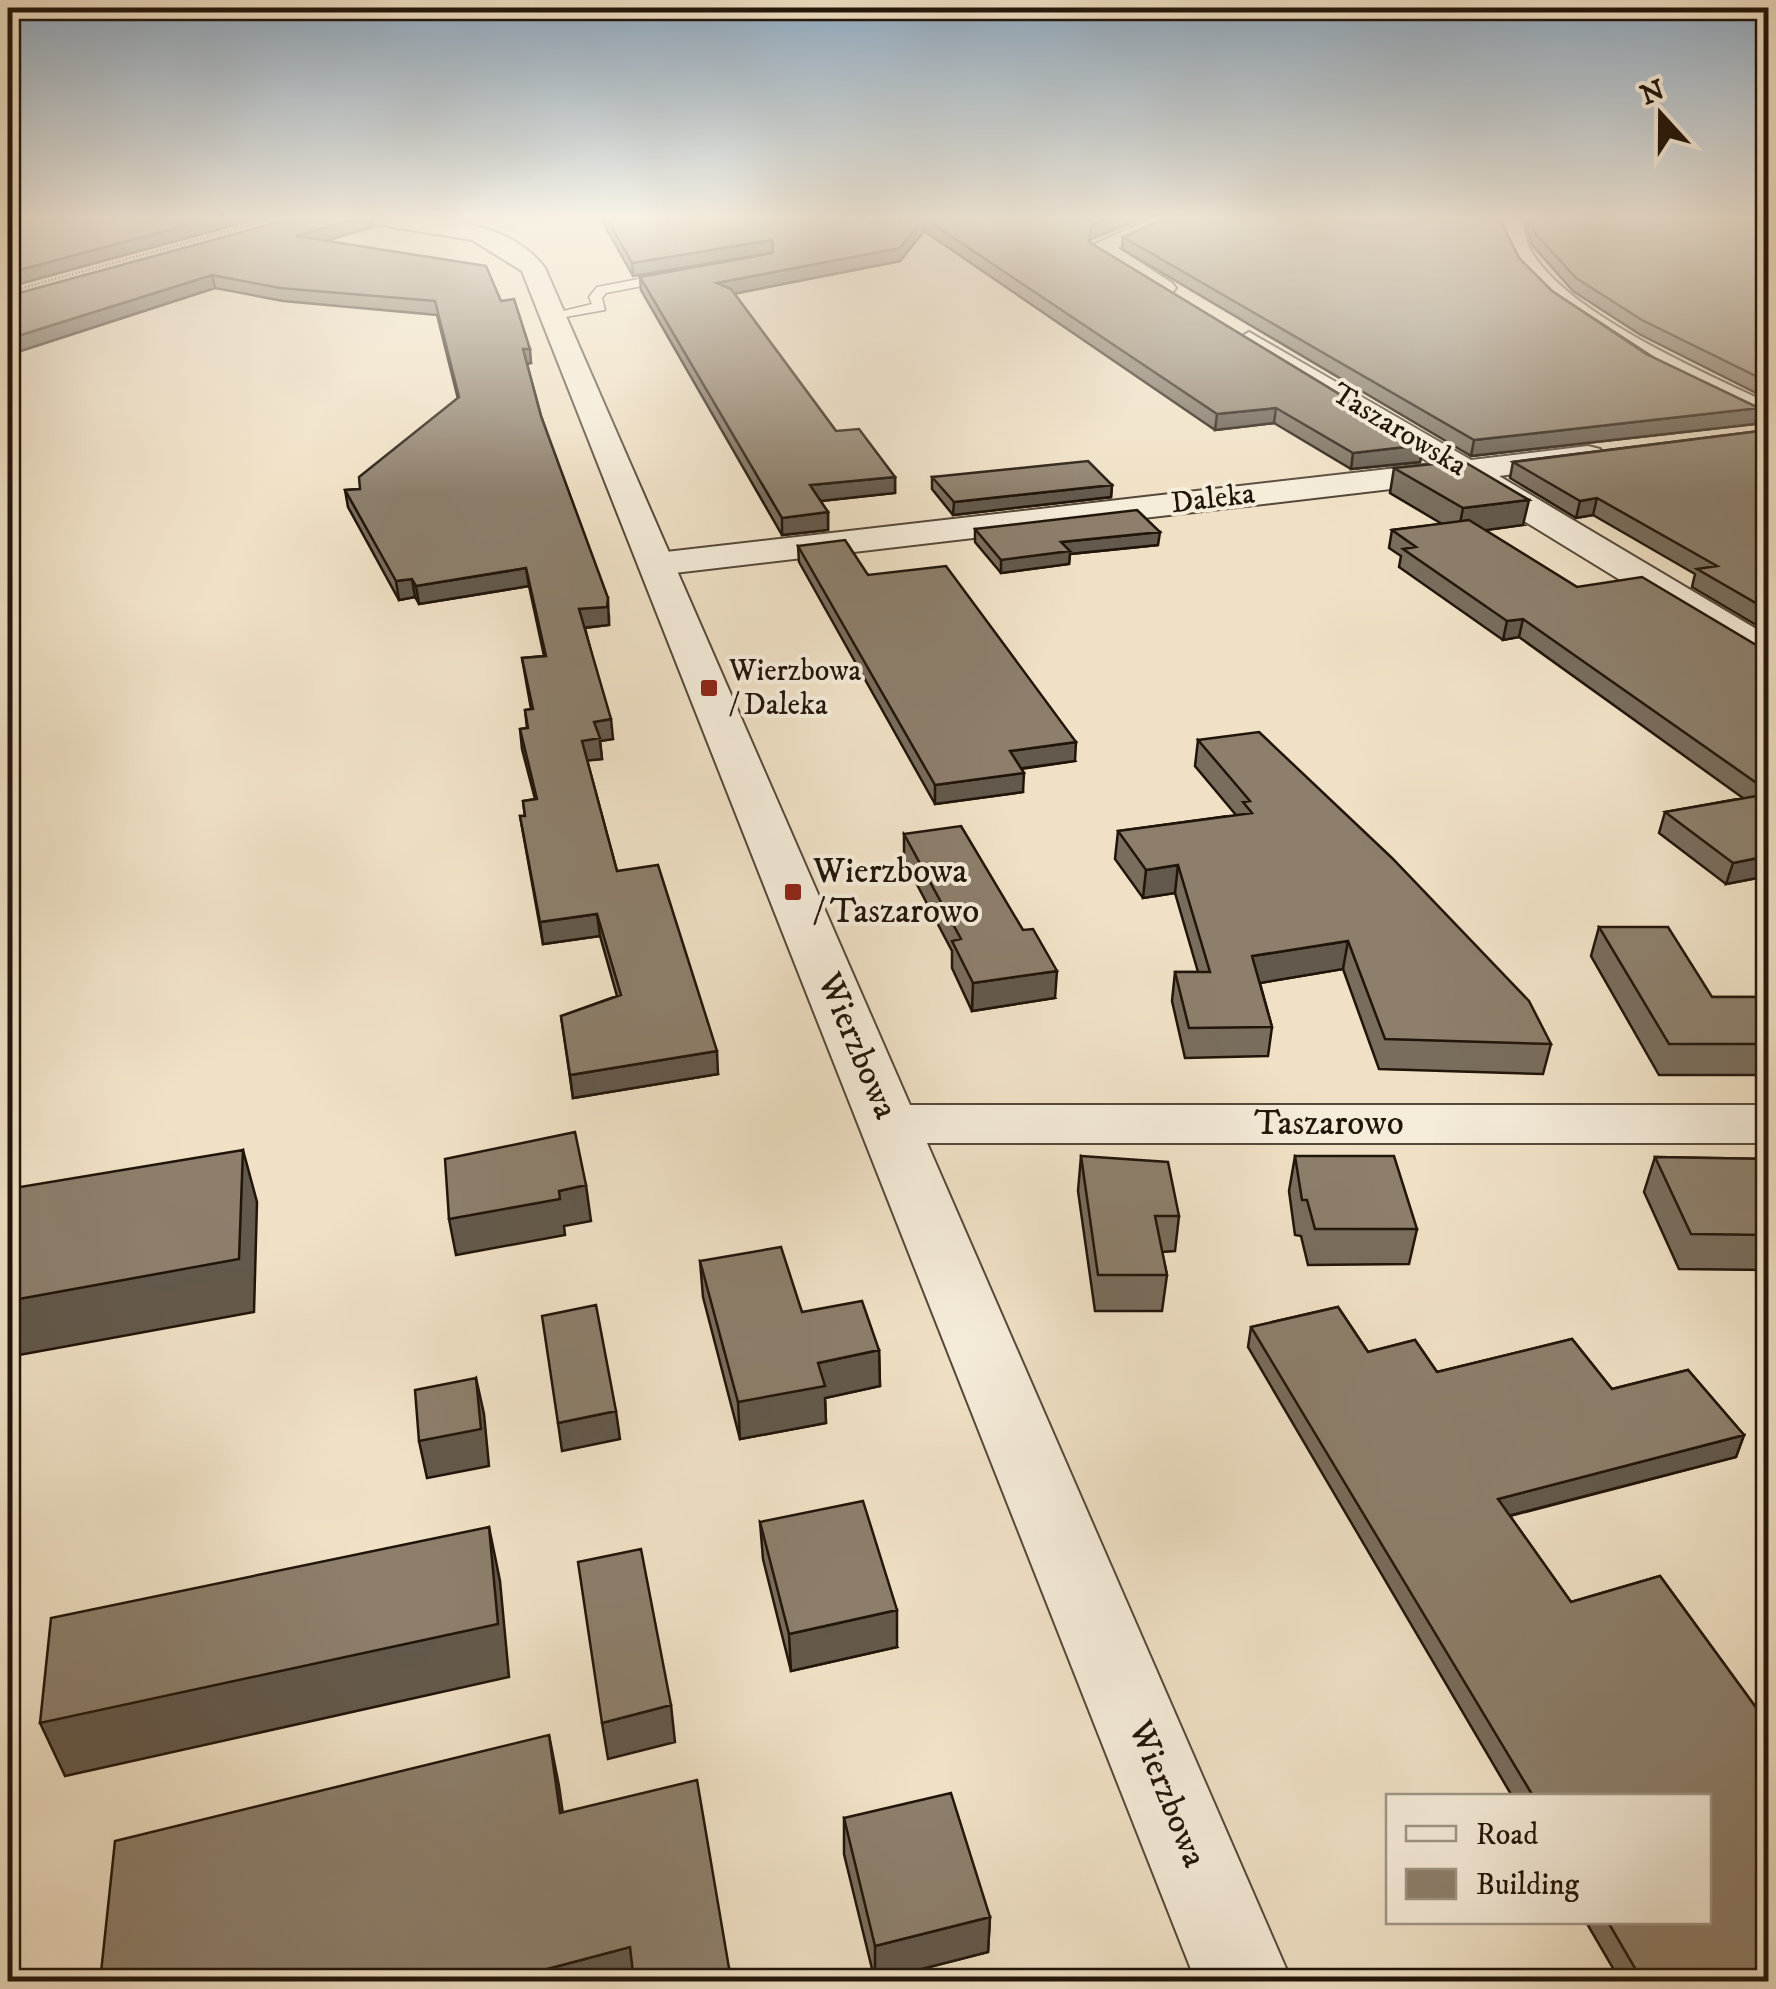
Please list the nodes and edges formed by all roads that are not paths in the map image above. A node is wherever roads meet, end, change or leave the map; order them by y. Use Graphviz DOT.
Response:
graph roads {
  1 [pos="552,310"];
  2 [pos="584,310"];
  3 [pos="1578,310"];
  4 [pos="554,315"];
  5 [pos="1218,322"];
  6 [pos="1762,429"];
  7 [pos="1612,453"];
  8 [pos="1465,470"];
  9 [pos="657,564"];
  10 [pos="1768,653"];
  11 [pos="889,1124"];
  12 [pos="1768,1124"];
  13 [pos="1244,1982"];
  1 -- 4 [label="street, Wierzbowa"];
  2 -- 4 [label="lane"];
  3 -- 6 [label="street"];
  4 -- 9 [label="street, Wierzbowa"];
  5 -- 8 [label="street, Taszarowska"];
  7 -- 8 [label="street, Daleka"];
  8 -- 9 [label="street, Daleka"];
  8 -- 10 [label="street, Taszarowska"];
  9 -- 11 [label="street, Wierzbowa"];
  11 -- 12 [label="street, Taszarowo"];
  11 -- 13 [label="street, Wierzbowa"];
}
